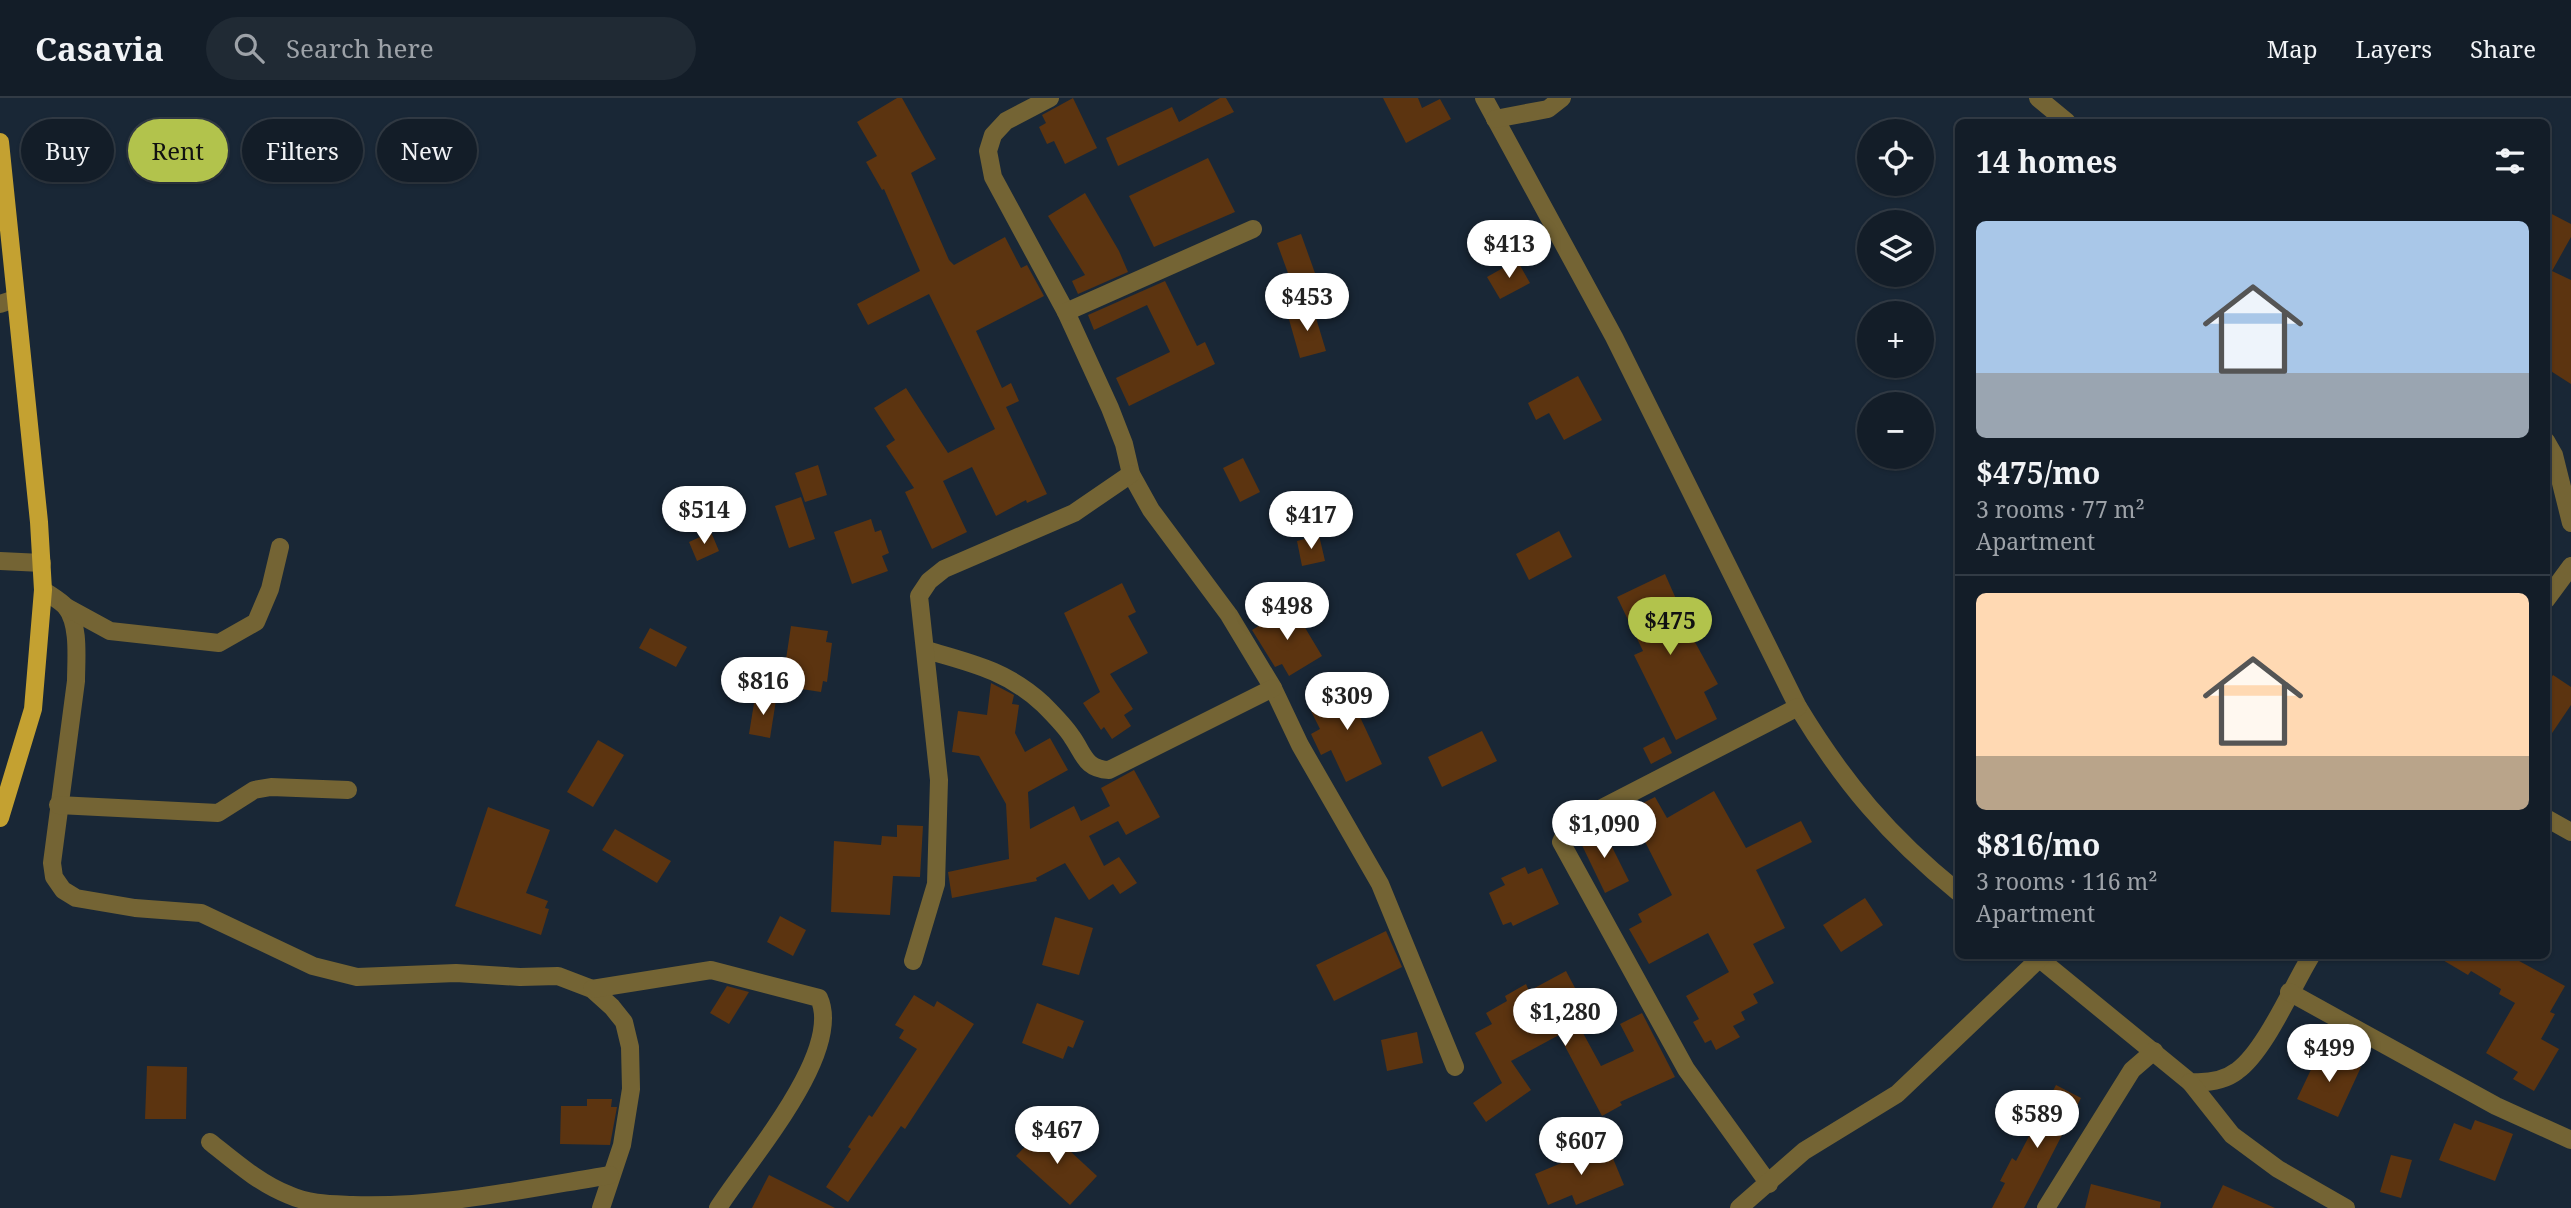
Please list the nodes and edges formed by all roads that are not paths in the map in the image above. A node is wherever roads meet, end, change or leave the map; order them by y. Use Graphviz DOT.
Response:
graph roads {
  1 [pos="1050,98"];
  2 [pos="1484,98"];
  3 [pos="1562,98"];
  4 [pos="2038,98"];
  5 [pos="1495,118"];
  6 [pos="2063,119"];
  7 [pos="0,142"];
  8 [pos="1253,229"];
  9 [pos="8,302"];
  10 [pos="1066,312"];
  11 [pos="2550,448"];
  12 [pos="1131,474"];
  13 [pos="2571,523"];
  14 [pos="280,547"];
  15 [pos="0,561"];
  16 [pos="42,563"];
  17 [pos="2571,566"];
  18 [pos="43,590"];
  19 [pos="2550,595"];
  20 [pos="66,607"];
  21 [pos="926,650"];
  22 [pos="1273,688"];
  23 [pos="1798,707"];
  24 [pos="348,790"];
  25 [pos="58,805"];
  26 [pos="0,818"];
  27 [pos="2550,820"];
  28 [pos="2571,832"];
  29 [pos="1955,889"];
  30 [pos="2036,959"];
  31 [pos="2040,959"];
  32 [pos="2309,959"];
  33 [pos="913,961"];
  34 [pos="592,989"];
  35 [pos="2289,992"];
  36 [pos="2154,1051"];
  37 [pos="1455,1067"];
  38 [pos="2190,1082"];
  39 [pos="2571,1140"];
  40 [pos="210,1142"];
  41 [pos="610,1175"];
  42 [pos="1769,1184"];
  43 [pos="601,1208"];
  44 [pos="718,1208"];
  45 [pos="1739,1208"];
  46 [pos="2046,1208"];
  47 [pos="2346,1208"];
  1 -- 10 [label="street"];
  2 -- 5 [label="street"];
  3 -- 5 [label="street"];
  4 -- 6 [label="street"];
  5 -- 23 [label="street"];
  7 -- 9 [label="main road"];
  8 -- 10 [label="street"];
  9 -- 16 [label="main road"];
  10 -- 12 [label="street"];
  11 -- 13 [label="street"];
  12 -- 21 [label="street"];
  12 -- 22 [label="street"];
  14 -- 20 [label="street"];
  15 -- 16 [label="street"];
  16 -- 18 [label="main road"];
  17 -- 19 [label="street"];
  18 -- 20 [label="street"];
  18 -- 26 [label="main road"];
  20 -- 25 [label="street"];
  21 -- 22 [label="street"];
  21 -- 33 [label="street"];
  22 -- 37 [label="street"];
  23 -- 29 [label="street"];
  23 -- 42 [label="street"];
  24 -- 25 [label="street"];
  25 -- 34 [label="street"];
  27 -- 28 [label="street"];
  30 -- 42 [label="street"];
  31 -- 36 [label="street"];
  32 -- 35 [label="street"];
  34 -- 41 [label="street"];
  34 -- 44 [label="street"];
  35 -- 38 [label="street"];
  35 -- 39 [label="street"];
  36 -- 38 [label="street"];
  36 -- 46 [label="street"];
  38 -- 47 [label="street"];
  40 -- 41 [label="street"];
  41 -- 43 [label="street"];
  42 -- 45 [label="street"];
}
